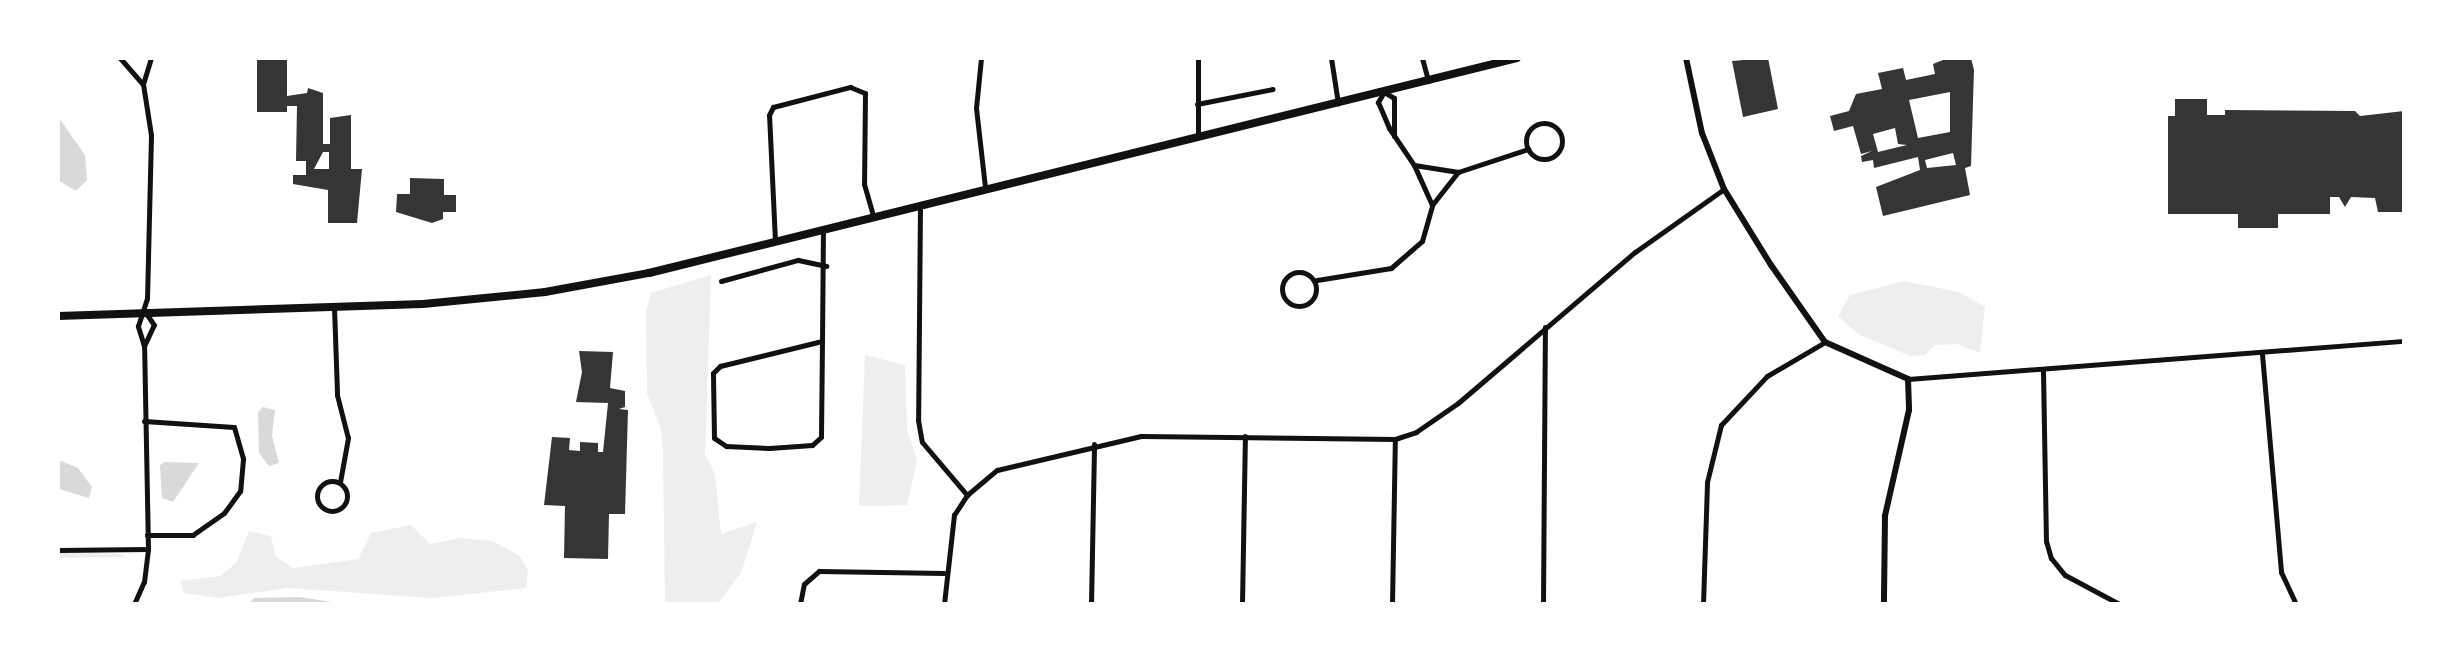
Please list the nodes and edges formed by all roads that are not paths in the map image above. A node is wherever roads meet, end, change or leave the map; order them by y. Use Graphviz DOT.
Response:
graph roads {
  1 [pos="120,58"];
  2 [pos="151,58"];
  3 [pos="981,58"];
  4 [pos="1198,58"];
  5 [pos="1331,58"];
  6 [pos="1422,58"];
  7 [pos="1517,58"];
  8 [pos="1686,58"];
  9 [pos="1482,63"];
  10 [pos="1428,81"];
  11 [pos="143,84"];
  12 [pos="1273,89"];
  13 [pos="1384,92"];
  14 [pos="1338,103"];
  15 [pos="1197,104"];
  16 [pos="1198,134"];
  17 [pos="1394,136"];
  18 [pos="1528,149"];
  19 [pos="1414,165"];
  20 [pos="1458,172"];
  21 [pos="985,187"];
  22 [pos="1724,189"];
  23 [pos="920,204"];
  24 [pos="1432,205"];
  25 [pos="873,215"];
  26 [pos="823,229"];
  27 [pos="775,241"];
  28 [pos="826,266"];
  29 [pos="1317,280"];
  30 [pos="721,281"];
  31 [pos="334,308"];
  32 [pos="146,313"];
  33 [pos="58,316"];
  34 [pos="1545,327"];
  35 [pos="822,341"];
  36 [pos="2403,341"];
  37 [pos="1826,342"];
  38 [pos="144,346"];
  39 [pos="2262,354"];
  40 [pos="2043,371"];
  41 [pos="1908,379"];
  42 [pos="144,421"];
  43 [pos="1245,436"];
  44 [pos="1395,439"];
  45 [pos="1094,444"];
  46 [pos="340,482"];
  47 [pos="967,495"];
  48 [pos="147,535"];
  49 [pos="148,549"];
  50 [pos="58,550"];
  51 [pos="945,573"];
  52 [pos="134,603"];
  53 [pos="800,603"];
  54 [pos="944,603"];
  55 [pos="1091,603"];
  56 [pos="1242,603"];
  57 [pos="1392,603"];
  58 [pos="1543,603"];
  59 [pos="1703,603"];
  60 [pos="1884,603"];
  61 [pos="2119,603"];
  62 [pos="2296,603"];
  1 -- 11 [label="street"];
  2 -- 11 [label="street"];
  3 -- 21 [label="street"];
  4 -- 15 [label="street"];
  5 -- 14 [label="street"];
  6 -- 10 [label="street"];
  7 -- 9 [label="main road"];
  8 -- 22 [label="street"];
  9 -- 10 [label="main road"];
  10 -- 13 [label="main road"];
  11 -- 32 [label="street"];
  12 -- 15 [label="street"];
  13 -- 14 [label="main road"];
  13 -- 17 [label="street"];
  13 -- 17 [label="street"];
  14 -- 16 [label="main road"];
  15 -- 16 [label="street"];
  16 -- 21 [label="main road"];
  17 -- 19 [label="street"];
  18 -- 18 [label="street"];
  18 -- 20 [label="street"];
  19 -- 20 [label="street"];
  19 -- 24 [label="street"];
  20 -- 24 [label="street"];
  21 -- 23 [label="main road"];
  22 -- 34 [label="street"];
  22 -- 37 [label="street"];
  23 -- 25 [label="main road"];
  23 -- 47 [label="street"];
  24 -- 29 [label="street"];
  25 -- 26 [label="main road"];
  25 -- 27 [label="street"];
  26 -- 27 [label="main road"];
  26 -- 28 [label="street"];
  27 -- 31 [label="main road"];
  28 -- 30 [label="street"];
  28 -- 35 [label="street"];
  29 -- 29 [label="street"];
  31 -- 32 [label="main road"];
  31 -- 46 [label="street"];
  32 -- 33 [label="main road"];
  32 -- 38 [label="street"];
  32 -- 38 [label="street"];
  34 -- 44 [label="street"];
  34 -- 58 [label="street"];
  35 -- 35 [label="street"];
  36 -- 39 [label="street"];
  37 -- 41 [label="street"];
  37 -- 59 [label="street"];
  38 -- 42 [label="street"];
  39 -- 40 [label="street"];
  39 -- 62 [label="street"];
  40 -- 41 [label="street"];
  40 -- 61 [label="street"];
  41 -- 60 [label="street"];
  42 -- 48 [label="street"];
  42 -- 48 [label="street"];
  43 -- 44 [label="street"];
  43 -- 45 [label="street"];
  43 -- 56 [label="street"];
  44 -- 57 [label="street"];
  45 -- 47 [label="street"];
  45 -- 55 [label="street"];
  46 -- 46 [label="street"];
  47 -- 51 [label="street"];
  48 -- 49 [label="street"];
  49 -- 50 [label="street"];
  49 -- 52 [label="street"];
  51 -- 53 [label="street"];
  51 -- 54 [label="street"];
}
